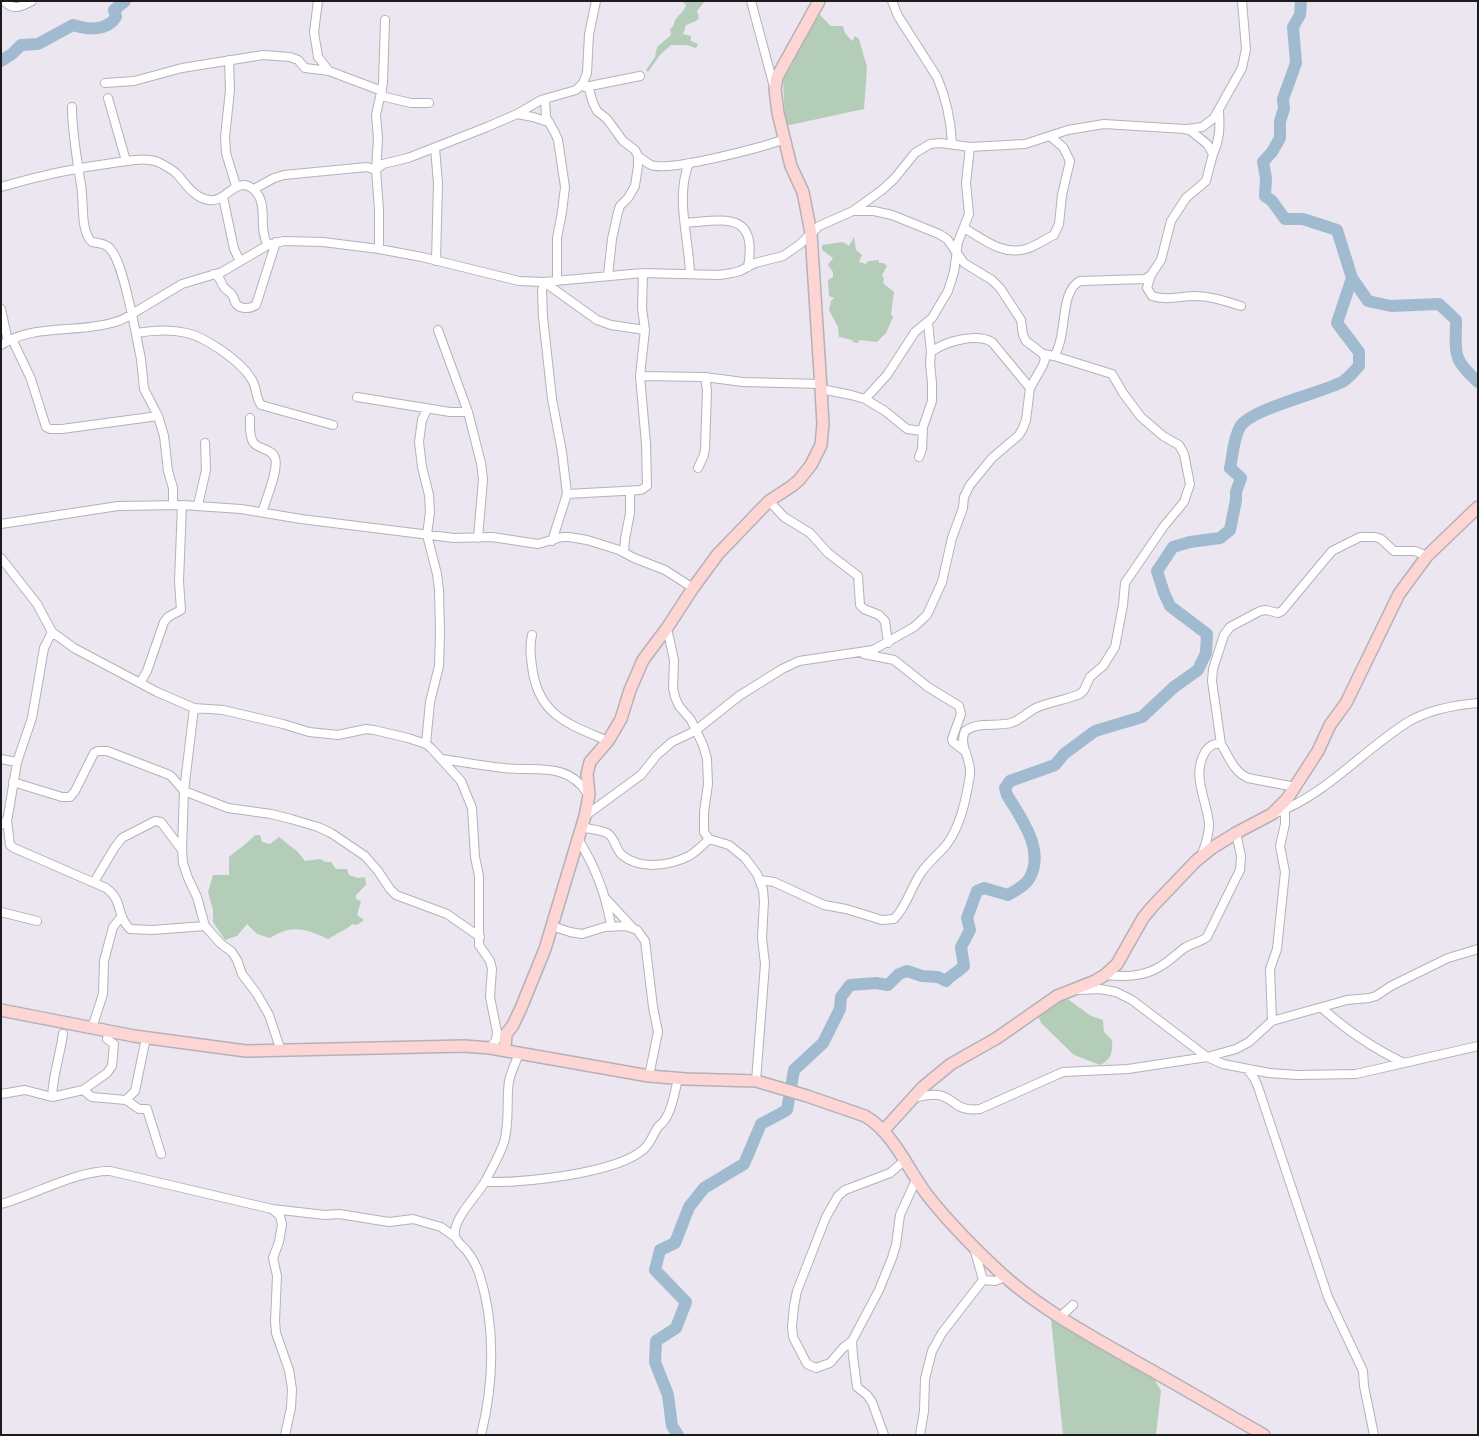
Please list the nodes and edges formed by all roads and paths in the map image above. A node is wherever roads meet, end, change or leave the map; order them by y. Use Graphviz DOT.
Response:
graph roads {
  1 [pos="4,1"];
  2 [pos="32,1"];
  3 [pos="318,1"];
  4 [pos="596,1"];
  5 [pos="752,1"];
  6 [pos="819,1"];
  7 [pos="892,1"];
  8 [pos="1242,1"];
  9 [pos="384,20"];
  10 [pos="230,60"];
  11 [pos="329,72"];
  12 [pos="640,76"];
  13 [pos="105,84"];
  14 [pos="588,86"];
  15 [pos="774,89"];
  16 [pos="576,90"];
  17 [pos="382,93"];
  18 [pos="108,98"];
  19 [pos="545,99"];
  20 [pos="430,103"];
  21 [pos="72,107"];
  22 [pos="1219,111"];
  23 [pos="517,114"];
  24 [pos="548,122"];
  25 [pos="1185,129"];
  26 [pos="1050,137"];
  27 [pos="784,139"];
  28 [pos="952,144"];
  29 [pos="970,147"];
  30 [pos="435,148"];
  31 [pos="1213,154"];
  32 [pos="638,156"];
  33 [pos="126,161"];
  34 [pos="689,163"];
  35 [pos="77,167"];
  36 [pos="376,170"];
  37 [pos="236,186"];
  38 [pos="1,187"];
  39 [pos="254,189"];
  40 [pos="223,197"];
  41 [pos="853,211"];
  42 [pos="685,223"];
  43 [pos="964,228"];
  44 [pos="811,233"];
  45 [pos="276,242"];
  46 [pos="268,245"];
  47 [pos="379,249"];
  48 [pos="956,254"];
  49 [pos="240,261"];
  50 [pos="436,261"];
  51 [pos="748,267"];
  52 [pos="644,273"];
  53 [pos="214,274"];
  54 [pos="690,274"];
  55 [pos="608,275"];
  56 [pos="1151,275"];
  57 [pos="557,281"];
  58 [pos="544,282"];
  59 [pos="1241,306"];
  60 [pos="1,310"];
  61 [pos="132,314"];
  62 [pos="928,323"];
  63 [pos="438,330"];
  64 [pos="645,330"];
  65 [pos="136,333"];
  66 [pos="7,341"];
  67 [pos="931,352"];
  68 [pos="1043,354"];
  69 [pos="1054,356"];
  70 [pos="640,376"];
  71 [pos="704,377"];
  72 [pos="821,386"];
  73 [pos="1030,388"];
  74 [pos="357,397"];
  75 [pos="865,400"];
  76 [pos="427,408"];
  77 [pos="468,412"];
  78 [pos="158,416"];
  79 [pos="250,418"];
  80 [pos="333,425"];
  81 [pos="922,431"];
  82 [pos="205,443"];
  83 [pos="919,457"];
  84 [pos="698,468"];
  85 [pos="630,491"];
  86 [pos="567,494"];
  87 [pos="769,500"];
  88 [pos="177,505"];
  89 [pos="198,505"];
  90 [pos="1478,507"];
  91 [pos="262,512"];
  92 [pos="1,524"];
  93 [pos="427,535"];
  94 [pos="478,538"];
  95 [pos="552,541"];
  96 [pos="624,552"];
  97 [pos="1427,556"];
  98 [pos="1,558"];
  99 [pos="692,588"];
  100 [pos="667,628"];
  101 [pos="52,632"];
  102 [pos="532,635"];
  103 [pos="888,643"];
  104 [pos="861,653"];
  105 [pos="140,683"];
  106 [pos="1478,703"];
  107 [pos="194,708"];
  108 [pos="695,731"];
  109 [pos="608,741"];
  110 [pos="426,744"];
  111 [pos="1220,744"];
  112 [pos="966,752"];
  113 [pos="442,758"];
  114 [pos="1,759"];
  115 [pos="17,762"];
  116 [pos="13,782"];
  117 [pos="1295,787"];
  118 [pos="184,791"];
  119 [pos="589,795"];
  120 [pos="1285,809"];
  121 [pos="1272,814"];
  122 [pos="583,822"];
  123 [pos="4,823"];
  124 [pos="1236,833"];
  125 [pos="578,839"];
  126 [pos="709,839"];
  127 [pos="182,850"];
  128 [pos="1202,856"];
  129 [pos="760,880"];
  130 [pos="94,882"];
  131 [pos="605,898"];
  132 [pos="1,912"];
  133 [pos="120,917"];
  134 [pos="37,921"];
  135 [pos="205,926"];
  136 [pos="552,926"];
  137 [pos="611,926"];
  138 [pos="632,927"];
  139 [pos="480,937"];
  140 [pos="1478,949"];
  141 [pos="1105,975"];
  142 [pos="1072,990"];
  143 [pos="1322,1008"];
  144 [pos="1,1010"];
  145 [pos="1272,1021"];
  146 [pos="92,1028"];
  147 [pos="108,1032"];
  148 [pos="63,1034"];
  149 [pos="146,1038"];
  150 [pos="1478,1046"];
  151 [pos="490,1048"];
  152 [pos="506,1050"];
  153 [pos="281,1051"];
  154 [pos="519,1053"];
  155 [pos="1207,1057"];
  156 [pos="1404,1063"];
  157 [pos="1247,1069"];
  158 [pos="649,1076"];
  159 [pos="678,1078"];
  160 [pos="756,1081"];
  161 [pos="83,1090"];
  162 [pos="1,1094"];
  163 [pos="52,1097"];
  164 [pos="912,1098"];
  165 [pos="126,1100"];
  166 [pos="883,1131"];
  167 [pos="161,1154"];
  168 [pos="905,1160"];
  169 [pos="916,1180"];
  170 [pos="485,1182"];
  171 [pos="1,1204"];
  172 [pos="272,1209"];
  173 [pos="455,1237"];
  174 [pos="974,1247"];
  175 [pos="1005,1276"];
  176 [pos="983,1280"];
  177 [pos="1073,1305"];
  178 [pos="1060,1317"];
  179 [pos="852,1341"];
  180 [pos="285,1435"];
  181 [pos="482,1435"];
  182 [pos="884,1435"];
  183 [pos="920,1435"];
  184 [pos="1264,1435"];
  185 [pos="1374,1435"];
  1 -- 2 [label="street"];
  3 -- 11 [label="street"];
  4 -- 16 [label="street"];
  5 -- 15 [label="street"];
  6 -- 15 [label="street"];
  7 -- 28 [label="street"];
  8 -- 22 [label="street"];
  9 -- 17 [label="street"];
  10 -- 11 [label="street"];
  10 -- 13 [label="street"];
  10 -- 37 [label="street"];
  11 -- 17 [label="street"];
  12 -- 14 [label="street"];
  14 -- 16 [label="street"];
  14 -- 32 [label="street"];
  15 -- 27 [label="street"];
  16 -- 19 [label="street"];
  17 -- 20 [label="street"];
  17 -- 36 [label="street"];
  18 -- 33 [label="street"];
  19 -- 23 [label="street"];
  19 -- 24 [label="street"];
  21 -- 35 [label="street"];
  22 -- 25 [label="street"];
  22 -- 31 [label="street"];
  23 -- 24 [label="street"];
  23 -- 30 [label="street"];
  24 -- 57 [label="street"];
  25 -- 26 [label="street"];
  25 -- 31 [label="street"];
  26 -- 29 [label="street"];
  26 -- 43 [label="street"];
  27 -- 34 [label="street"];
  27 -- 44 [label="street"];
  28 -- 29 [label="street"];
  28 -- 41 [label="street"];
  29 -- 43 [label="street"];
  30 -- 36 [label="street"];
  30 -- 50 [label="street"];
  31 -- 56 [label="street"];
  32 -- 34 [label="street"];
  32 -- 55 [label="street"];
  33 -- 35 [label="street"];
  33 -- 40 [label="street"];
  34 -- 42 [label="street"];
  35 -- 38 [label="street"];
  35 -- 61 [label="street"];
  36 -- 39 [label="street"];
  36 -- 47 [label="street"];
  37 -- 39 [label="street"];
  37 -- 40 [label="street"];
  39 -- 46 [label="street"];
  40 -- 49 [label="street"];
  41 -- 44 [label="street"];
  41 -- 48 [label="street"];
  42 -- 51 [label="street"];
  42 -- 54 [label="street"];
  43 -- 48 [label="street"];
  44 -- 51 [label="street"];
  44 -- 72 [label="street"];
  45 -- 46 [label="street"];
  45 -- 47 [label="street"];
  45 -- 53 [label="street"];
  46 -- 49 [label="street"];
  47 -- 50 [label="street"];
  48 -- 62 [label="street"];
  48 -- 68 [label="street"];
  49 -- 53 [label="street"];
  50 -- 58 [label="street"];
  51 -- 54 [label="street"];
  52 -- 54 [label="street"];
  52 -- 55 [label="street"];
  52 -- 64 [label="street"];
  53 -- 61 [label="street"];
  55 -- 57 [label="street"];
  56 -- 59 [label="street"];
  56 -- 69 [label="street"];
  57 -- 58 [label="street"];
  58 -- 64 [label="street"];
  58 -- 86 [label="street"];
  60 -- 66 [label="street"];
  61 -- 65 [label="street"];
  61 -- 66 [label="street"];
  62 -- 67 [label="street"];
  62 -- 75 [label="street"];
  63 -- 77 [label="street"];
  64 -- 70 [label="street"];
  65 -- 78 [label="street"];
  65 -- 80 [label="street"];
  66 -- 78 [label="street"];
  67 -- 73 [label="street"];
  67 -- 81 [label="street"];
  68 -- 69 [label="street"];
  68 -- 73 [label="street"];
  69 -- 112 [label="street"];
  70 -- 71 [label="street"];
  70 -- 85 [label="street"];
  71 -- 72 [label="street"];
  71 -- 84 [label="street"];
  72 -- 75 [label="street"];
  72 -- 87 [label="street"];
  73 -- 103 [label="street"];
  74 -- 76 [label="street"];
  75 -- 81 [label="street"];
  76 -- 77 [label="street"];
  76 -- 93 [label="street"];
  77 -- 94 [label="street"];
  78 -- 88 [label="street"];
  79 -- 91 [label="street"];
  81 -- 83 [label="street"];
  82 -- 89 [label="street"];
  85 -- 86 [label="street"];
  85 -- 96 [label="street"];
  86 -- 95 [label="street"];
  87 -- 99 [label="street"];
  87 -- 103 [label="street"];
  88 -- 89 [label="street"];
  88 -- 92 [label="street"];
  88 -- 105 [label="street"];
  89 -- 91 [label="street"];
  90 -- 97 [label="street"];
  91 -- 93 [label="street"];
  93 -- 94 [label="street"];
  93 -- 110 [label="street"];
  94 -- 95 [label="street"];
  95 -- 96 [label="street"];
  96 -- 99 [label="street"];
  97 -- 111 [label="street"];
  97 -- 117 [label="street"];
  98 -- 101 [label="street"];
  99 -- 100 [label="street"];
  100 -- 108 [label="street"];
  100 -- 109 [label="street"];
  101 -- 105 [label="street"];
  101 -- 115 [label="street"];
  102 -- 109 [label="street"];
  103 -- 104 [label="street"];
  104 -- 108 [label="street"];
  104 -- 112 [label="street"];
  105 -- 107 [label="street"];
  106 -- 120 [label="street"];
  107 -- 110 [label="street"];
  107 -- 118 [label="street"];
  108 -- 122 [label="street"];
  108 -- 126 [label="street"];
  109 -- 119 [label="street"];
  110 -- 113 [label="street"];
  111 -- 117 [label="street"];
  111 -- 128 [label="street"];
  112 -- 129 [label="street"];
  113 -- 119 [label="street"];
  113 -- 139 [label="street"];
  114 -- 115 [label="street"];
  115 -- 116 [label="street"];
  116 -- 118 [label="street"];
  116 -- 123 [label="street"];
  117 -- 121 [label="street"];
  118 -- 127 [label="street"];
  118 -- 139 [label="street"];
  119 -- 122 [label="street"];
  120 -- 121 [label="street"];
  120 -- 145 [label="street"];
  121 -- 124 [label="street"];
  122 -- 125 [label="street"];
  122 -- 126 [label="street"];
  123 -- 130 [label="street"];
  124 -- 128 [label="street"];
  124 -- 141 [label="street"];
  125 -- 131 [label="street"];
  125 -- 136 [label="street"];
  126 -- 129 [label="street"];
  127 -- 130 [label="street"];
  127 -- 135 [label="street"];
  128 -- 141 [label="street"];
  129 -- 160 [label="street"];
  130 -- 133 [label="street"];
  131 -- 137 [label="street"];
  131 -- 138 [label="street"];
  132 -- 134 [label="street"];
  133 -- 135 [label="street"];
  133 -- 146 [label="street"];
  135 -- 153 [label="street"];
  136 -- 137 [label="street"];
  136 -- 152 [label="street"];
  137 -- 138 [label="street"];
  138 -- 158 [label="street"];
  139 -- 151 [label="street"];
  140 -- 143 [label="street"];
  141 -- 142 [label="street"];
  142 -- 155 [label="street"];
  142 -- 164 [label="street"];
  143 -- 145 [label="street"];
  143 -- 156 [label="street"];
  144 -- 146 [label="street"];
  145 -- 155 [label="street"];
  146 -- 147 [label="street"];
  147 -- 149 [label="street"];
  147 -- 161 [label="street"];
  148 -- 163 [label="street"];
  149 -- 153 [label="street"];
  149 -- 165 [label="street"];
  150 -- 156 [label="street"];
  151 -- 152 [label="street"];
  151 -- 153 [label="street"];
  152 -- 154 [label="street"];
  154 -- 158 [label="street"];
  154 -- 170 [label="street"];
  155 -- 157 [label="street"];
  155 -- 164 [label="street"];
  156 -- 157 [label="street"];
  157 -- 185 [label="street"];
  158 -- 159 [label="street"];
  159 -- 160 [label="street"];
  159 -- 170 [label="street"];
  160 -- 166 [label="street"];
  161 -- 163 [label="street"];
  161 -- 165 [label="street"];
  162 -- 163 [label="street"];
  164 -- 166 [label="street"];
  165 -- 167 [label="street"];
  166 -- 168 [label="street"];
  168 -- 169 [label="street"];
  168 -- 179 [label="street"];
  169 -- 174 [label="street"];
  169 -- 179 [label="street"];
  170 -- 173 [label="street"];
  171 -- 172 [label="street"];
  172 -- 173 [label="street"];
  172 -- 180 [label="street"];
  173 -- 181 [label="street"];
  174 -- 175 [label="street"];
  174 -- 176 [label="street"];
  175 -- 176 [label="street"];
  175 -- 178 [label="street"];
  176 -- 183 [label="street"];
  177 -- 178 [label="street"];
  178 -- 184 [label="street"];
  179 -- 182 [label="street"];
}
